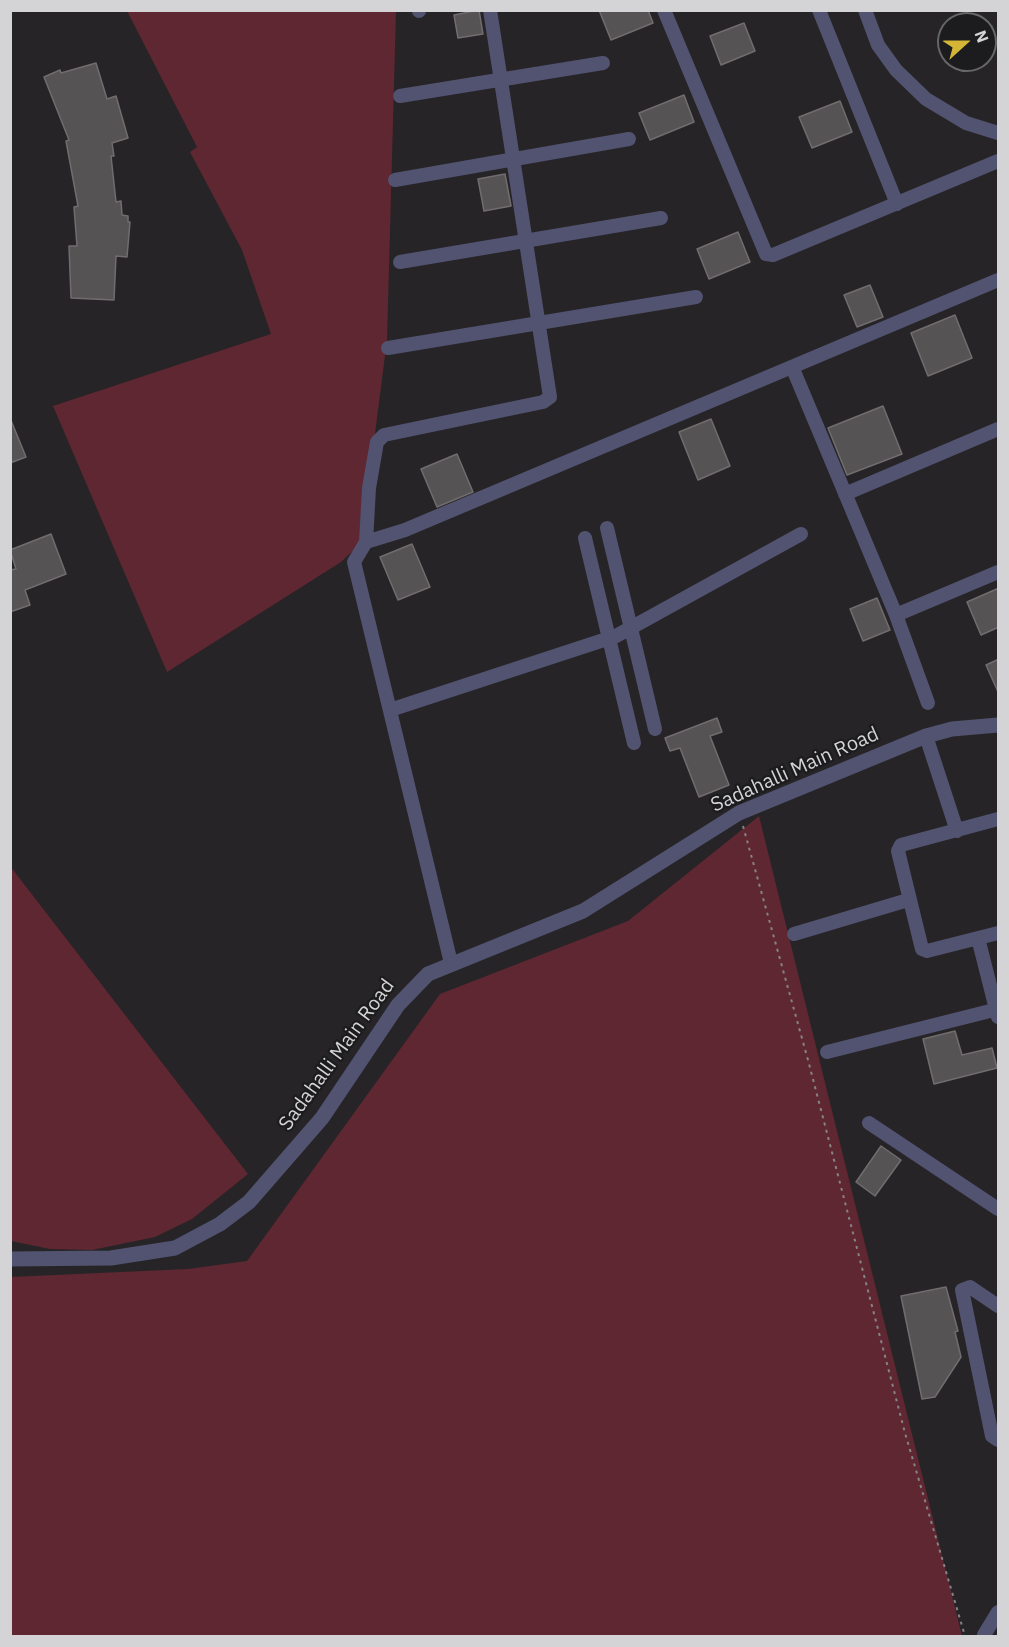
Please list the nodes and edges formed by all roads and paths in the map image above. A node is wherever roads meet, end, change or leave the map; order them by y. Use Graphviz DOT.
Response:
graph roads {
  1 [pos="490,10"];
  2 [pos="664,10"];
  3 [pos="819,10"];
  4 [pos="865,10"];
  5 [pos="603,63"];
  6 [pos="500,78"];
  7 [pos="400,96"];
  8 [pos="999,133"];
  9 [pos="629,139"];
  10 [pos="513,160"];
  11 [pos="999,161"];
  12 [pos="395,180"];
  13 [pos="897,204"];
  14 [pos="661,218"];
  15 [pos="526,240"];
  16 [pos="400,262"];
  17 [pos="999,280"];
  18 [pos="696,297"];
  19 [pos="540,324"];
  20 [pos="388,348"];
  21 [pos="793,369"];
  22 [pos="999,429"];
  23 [pos="845,494"];
  24 [pos="607,528"];
  25 [pos="801,534"];
  26 [pos="585,538"];
  27 [pos="366,542"];
  28 [pos="999,573"];
  29 [pos="896,615"];
  30 [pos="631,627"];
  31 [pos="609,638"];
  32 [pos="928,703"];
  33 [pos="390,710"];
  34 [pos="999,725"];
  35 [pos="655,729"];
  36 [pos="926,736"];
  37 [pos="634,743"];
  38 [pos="739,813"];
  39 [pos="999,819"];
  40 [pos="957,831"];
  41 [pos="908,900"];
  42 [pos="999,933"];
  43 [pos="794,934"];
  44 [pos="978,938"];
  45 [pos="450,963"];
  46 [pos="998,1012"];
  47 [pos="827,1052"];
  48 [pos="869,1123"];
  49 [pos="999,1209"];
  50 [pos="10,1259"];
  51 [pos="999,1306"];
  52 [pos="999,1440"];
  53 [pos="999,1612"];
  54 [pos="984,1635"];
  55 [pos="965,1636"];
  1 -- 6 [label="street"];
  2 -- 13 [label="street"];
  3 -- 13 [label="street"];
  4 -- 8 [label="street"];
  5 -- 6 [label="street"];
  6 -- 7 [label="street"];
  6 -- 10 [label="street"];
  9 -- 10 [label="street"];
  10 -- 12 [label="street"];
  10 -- 15 [label="street"];
  11 -- 13 [label="street"];
  14 -- 15 [label="street"];
  15 -- 16 [label="street"];
  15 -- 19 [label="street"];
  17 -- 21 [label="street"];
  18 -- 19 [label="street"];
  19 -- 20 [label="street"];
  19 -- 27 [label="street"];
  21 -- 23 [label="street"];
  21 -- 27 [label="street"];
  22 -- 23 [label="street"];
  23 -- 29 [label="street"];
  24 -- 30 [label="street"];
  25 -- 30 [label="street"];
  26 -- 31 [label="street"];
  27 -- 33 [label="street"];
  28 -- 29 [label="street"];
  29 -- 32 [label="street"];
  30 -- 31 [label="street"];
  30 -- 35 [label="street"];
  31 -- 33 [label="street"];
  31 -- 37 [label="street"];
  33 -- 45 [label="street"];
  34 -- 36 [label="street, Sadahalli Main Road"];
  36 -- 38 [label="street, Sadahalli Main Road"];
  36 -- 40 [label="street"];
  38 -- 45 [label="street, Sadahalli Main Road"];
  38 -- 55 [label="path"];
  39 -- 40 [label="street"];
  40 -- 41 [label="street"];
  41 -- 43 [label="street"];
  41 -- 44 [label="street"];
  42 -- 44 [label="street"];
  44 -- 46 [label="street"];
  45 -- 50 [label="street, Sadahalli Main Road"];
  46 -- 47 [label="street"];
  48 -- 49 [label="street"];
  51 -- 52 [label="street"];
  53 -- 54 [label="street"];
}
